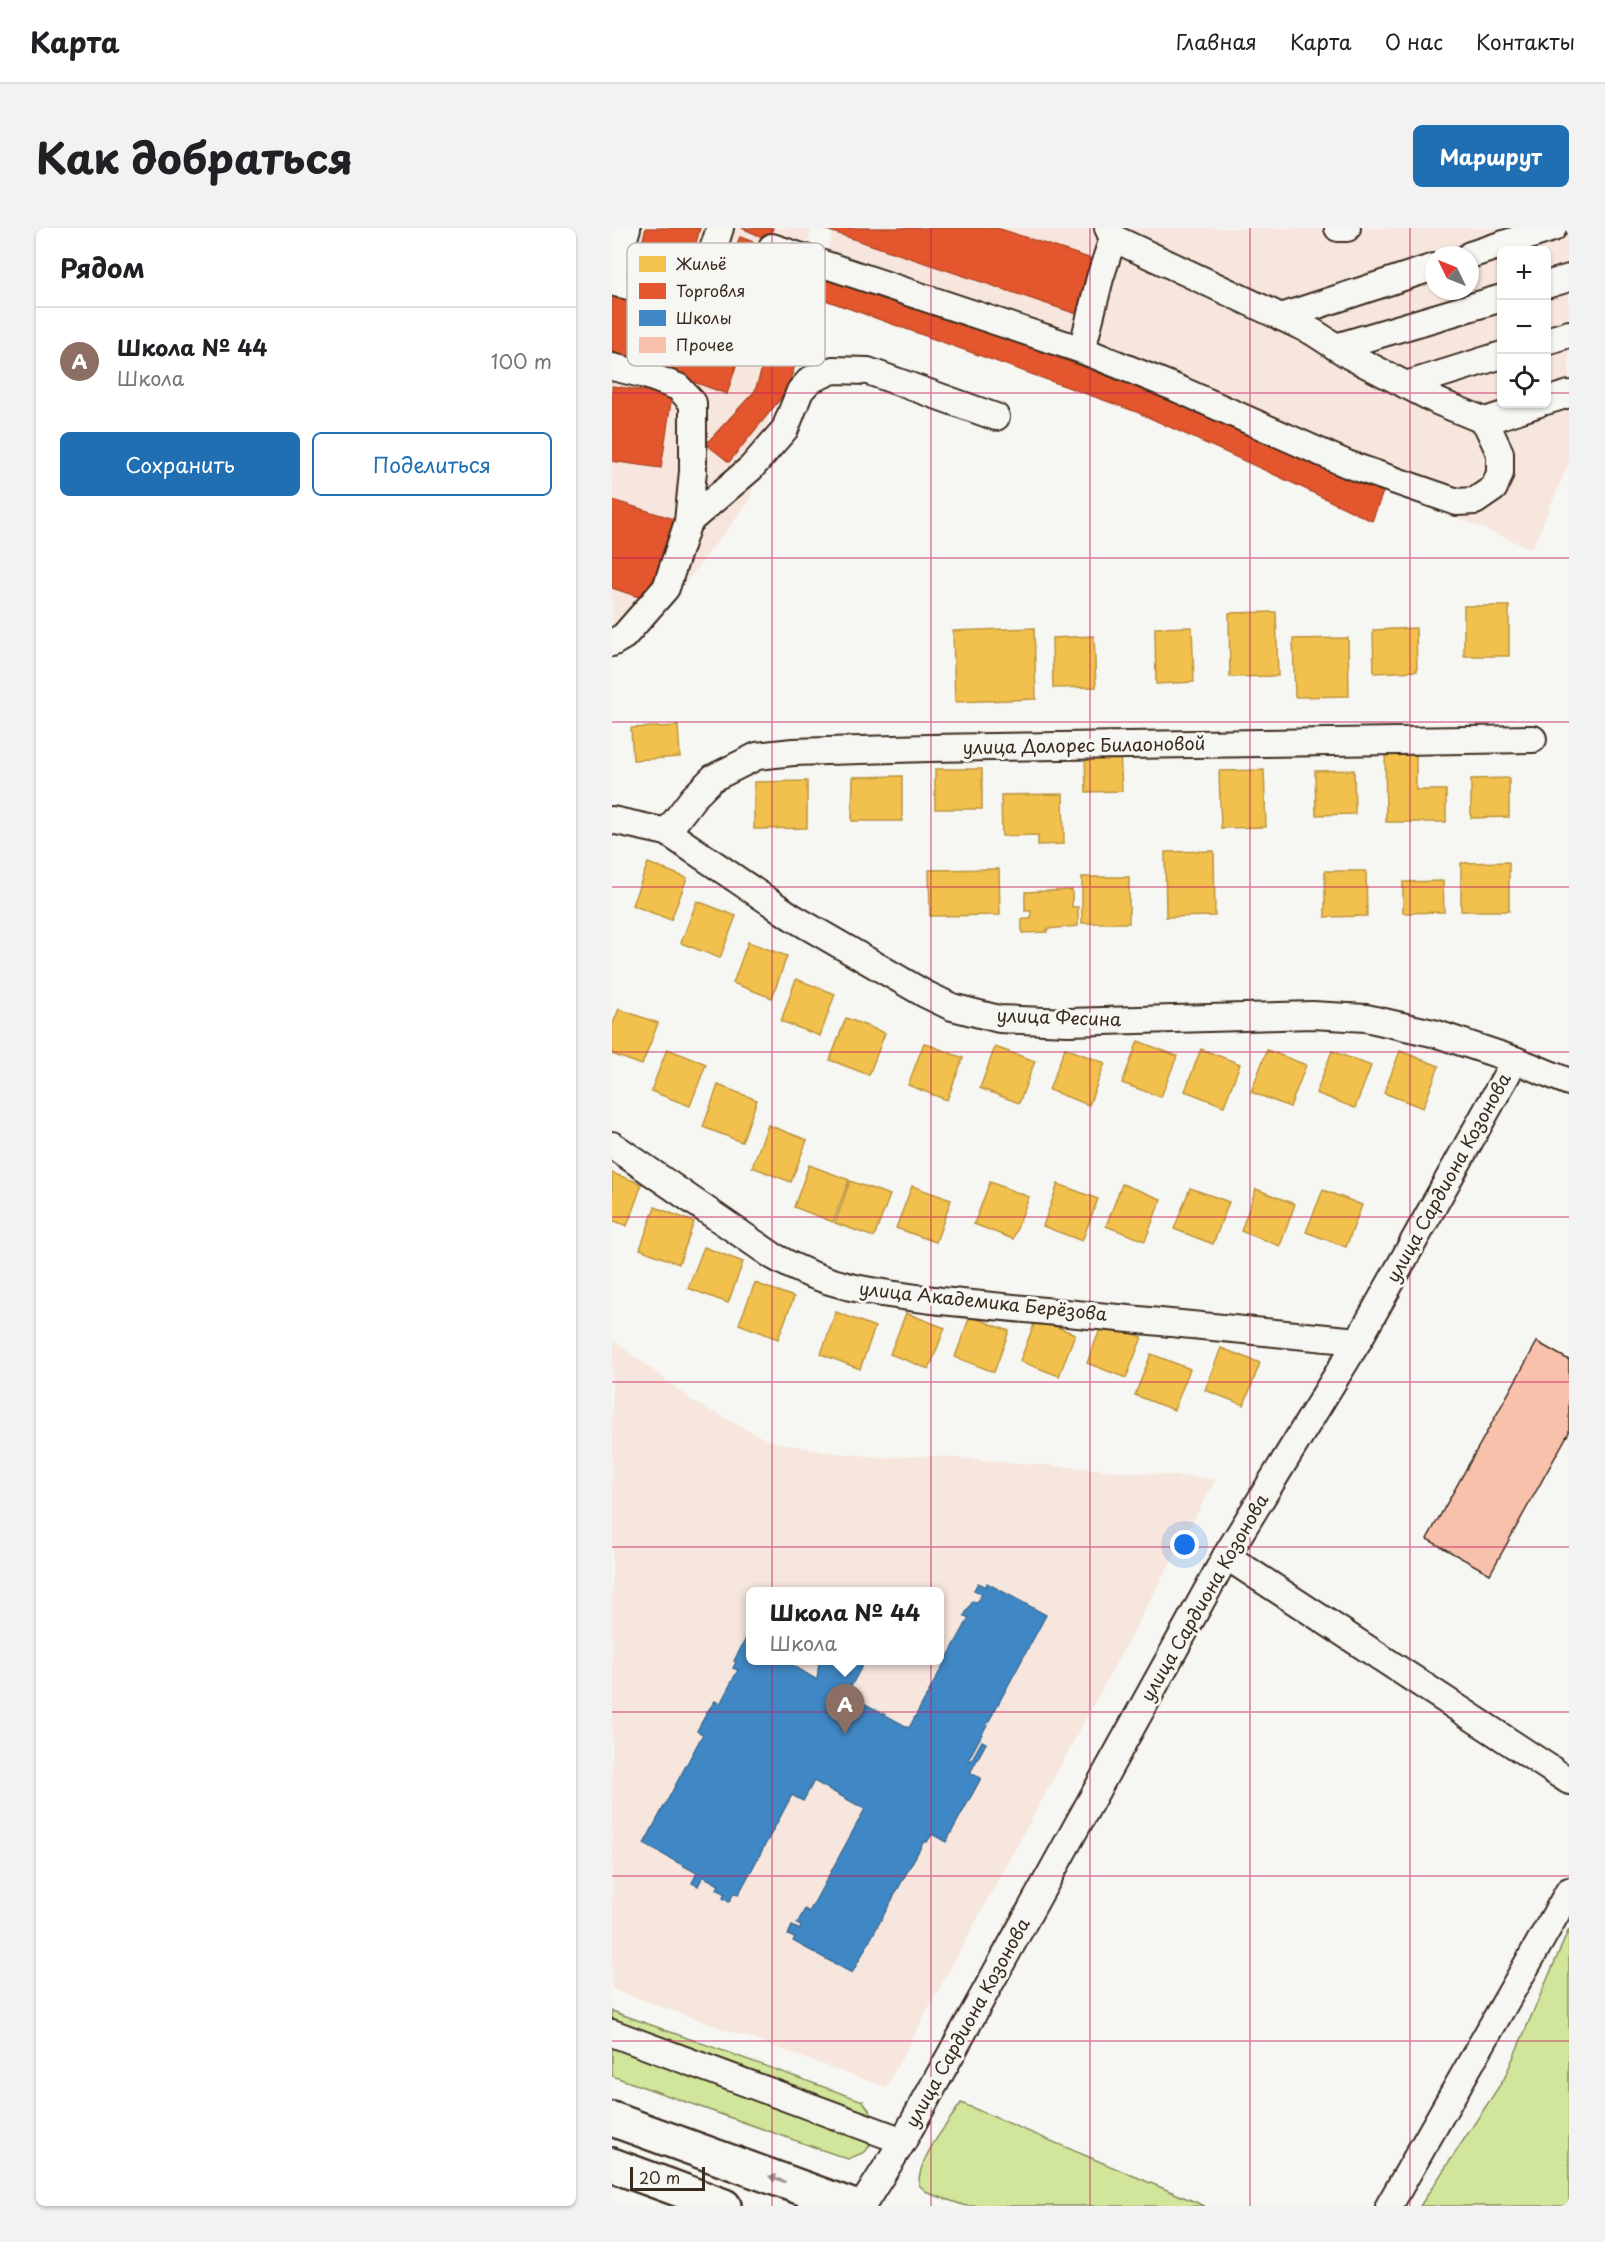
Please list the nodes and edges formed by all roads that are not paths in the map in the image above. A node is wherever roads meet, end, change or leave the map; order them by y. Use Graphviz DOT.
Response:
graph roads {
  1 [pos="627,228"];
  2 [pos="720,228"];
  3 [pos="1338,228"];
  4 [pos="1347,228"];
  5 [pos="1553,228"];
  6 [pos="1111,233"];
  7 [pos="714,243"];
  8 [pos="1479,252"];
  9 [pos="825,265"];
  10 [pos="1425,270"];
  11 [pos="1569,278"];
  12 [pos="612,280"];
  13 [pos="1551,283"];
  14 [pos="627,284"];
  15 [pos="1497,299"];
  16 [pos="1281,317"];
  17 [pos="1569,334"];
  18 [pos="1551,339"];
  19 [pos="1336,347"];
  20 [pos="1082,350"];
  21 [pos="1497,357"];
  22 [pos="612,367"];
  23 [pos="1406,385"];
  24 [pos="1569,394"];
  25 [pos="1551,399"];
  26 [pos="1525,408"];
  27 [pos="996,417"];
  28 [pos="1485,421"];
  29 [pos="688,522"];
  30 [pos="612,643"];
  31 [pos="1533,739"];
  32 [pos="612,820"];
  33 [pos="667,832"];
  34 [pos="1515,1060"];
  35 [pos="1569,1082"];
  36 [pos="612,1145"];
  37 [pos="1358,1341"];
  38 [pos="1226,1556"];
  39 [pos="1569,1781"];
  40 [pos="1569,1891"];
  41 [pos="612,2033"];
  42 [pos="612,2119"];
  43 [pos="903,2141"];
  44 [pos="612,2164"];
  45 [pos="724,2206"];
  46 [pos="852,2206"];
  47 [pos="862,2206"];
  48 [pos="1389,2206"];
  1 -- 12 [label="street"];
  2 -- 7 [label="street"];
  3 -- 4 [label="street"];
  5 -- 8 [label="street"];
  6 -- 16 [label="street"];
  6 -- 20 [label="street"];
  9 -- 20 [label="street"];
  10 -- 16 [label="street"];
  11 -- 13 [label="street"];
  12 -- 14 [label="street"];
  15 -- 19 [label="street"];
  16 -- 19 [label="street"];
  17 -- 18 [label="street"];
  19 -- 23 [label="street"];
  20 -- 28 [label="street"];
  21 -- 23 [label="street"];
  22 -- 29 [label="street"];
  23 -- 28 [label="street"];
  24 -- 25 [label="street"];
  26 -- 28 [label="street"];
  27 -- 29 [label="street"];
  29 -- 30 [label="street"];
  31 -- 33 [label="street, улица Долорес Билаоновой"];
  32 -- 33 [label="street, улица Фесина"];
  33 -- 34 [label="street, улица Фесина"];
  34 -- 35 [label="street, улица Фесина"];
  34 -- 37 [label="street, улица Сардиона Козонова"];
  36 -- 37 [label="street, улица Академика Берёзова"];
  37 -- 38 [label="street, улица Сардиона Козонова"];
  38 -- 39 [label="street"];
  38 -- 43 [label="street, улица Сардиона Козонова"];
  40 -- 48 [label="street"];
  41 -- 43 [label="street"];
  46 -- 42 [label="highway, one-way"];
  43 -- 47 [label="street, улица Сардиона Козонова"];
  44 -- 45 [label="highway"];
}
